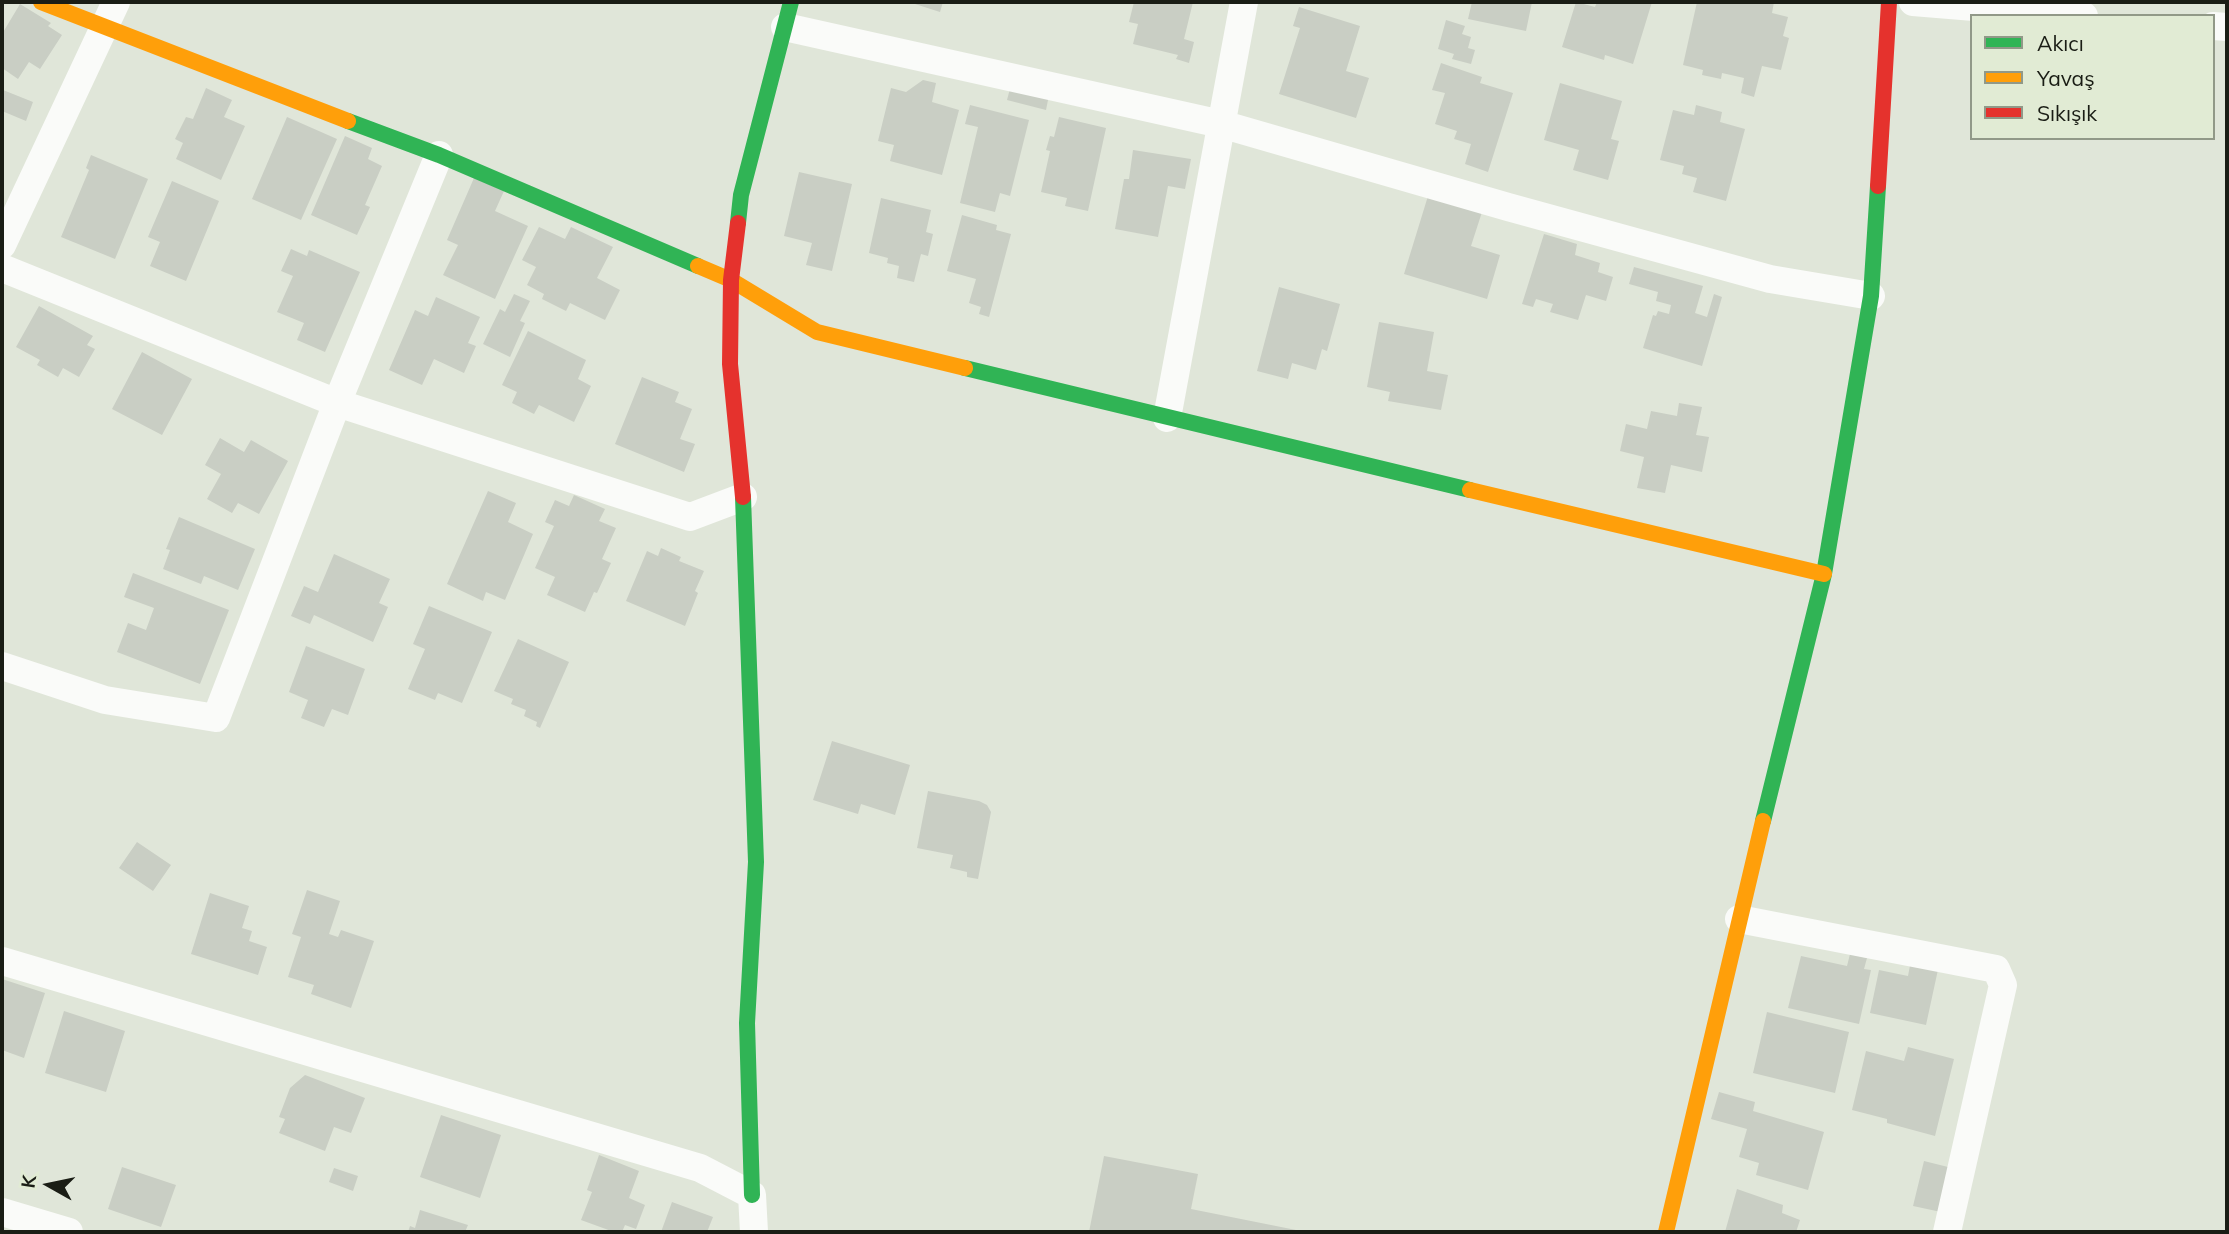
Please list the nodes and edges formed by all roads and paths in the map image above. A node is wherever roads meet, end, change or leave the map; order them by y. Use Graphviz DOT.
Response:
graph roads {
  1 [pos="41,2"];
  2 [pos="116,2"];
  3 [pos="1244,2"];
  4 [pos="1889,2"];
  5 [pos="1913,2"];
  6 [pos="788,14"];
  7 [pos="2060,14"];
  8 [pos="104,28"];
  9 [pos="1221,124"];
  10 [pos="439,155"];
  11 [pos="2,245"];
  12 [pos="2,268"];
  13 [pos="732,280"];
  14 [pos="1871,296"];
  15 [pos="337,403"];
  16 [pos="1167,418"];
  17 [pos="743,497"];
  18 [pos="1824,574"];
  19 [pos="2,666"];
  20 [pos="1739,919"];
  21 [pos="2,961"];
  22 [pos="752,1195"];
  23 [pos="2,1212"];
  24 [pos="69,1232"];
  25 [pos="754,1232"];
  26 [pos="1666,1232"];
  27 [pos="1947,1232"];
  1 -- 8 [label="street"];
  2 -- 8 [label="street"];
  3 -- 9 [label="street"];
  4 -- 14 [label="street"];
  5 -- 7 [label="street"];
  6 -- 9 [label="street"];
  6 -- 13 [label="street"];
  8 -- 10 [label="street"];
  8 -- 11 [label="street"];
  9 -- 14 [label="street"];
  9 -- 16 [label="street"];
  10 -- 13 [label="street"];
  10 -- 15 [label="street"];
  12 -- 15 [label="street"];
  13 -- 16 [label="street"];
  13 -- 17 [label="street"];
  14 -- 18 [label="street"];
  15 -- 17 [label="street"];
  15 -- 19 [label="street"];
  16 -- 18 [label="street"];
  17 -- 22 [label="street"];
  18 -- 20 [label="street"];
  20 -- 26 [label="street"];
  20 -- 27 [label="street"];
  21 -- 22 [label="street"];
  22 -- 25 [label="street"];
  23 -- 24 [label="street"];
}
